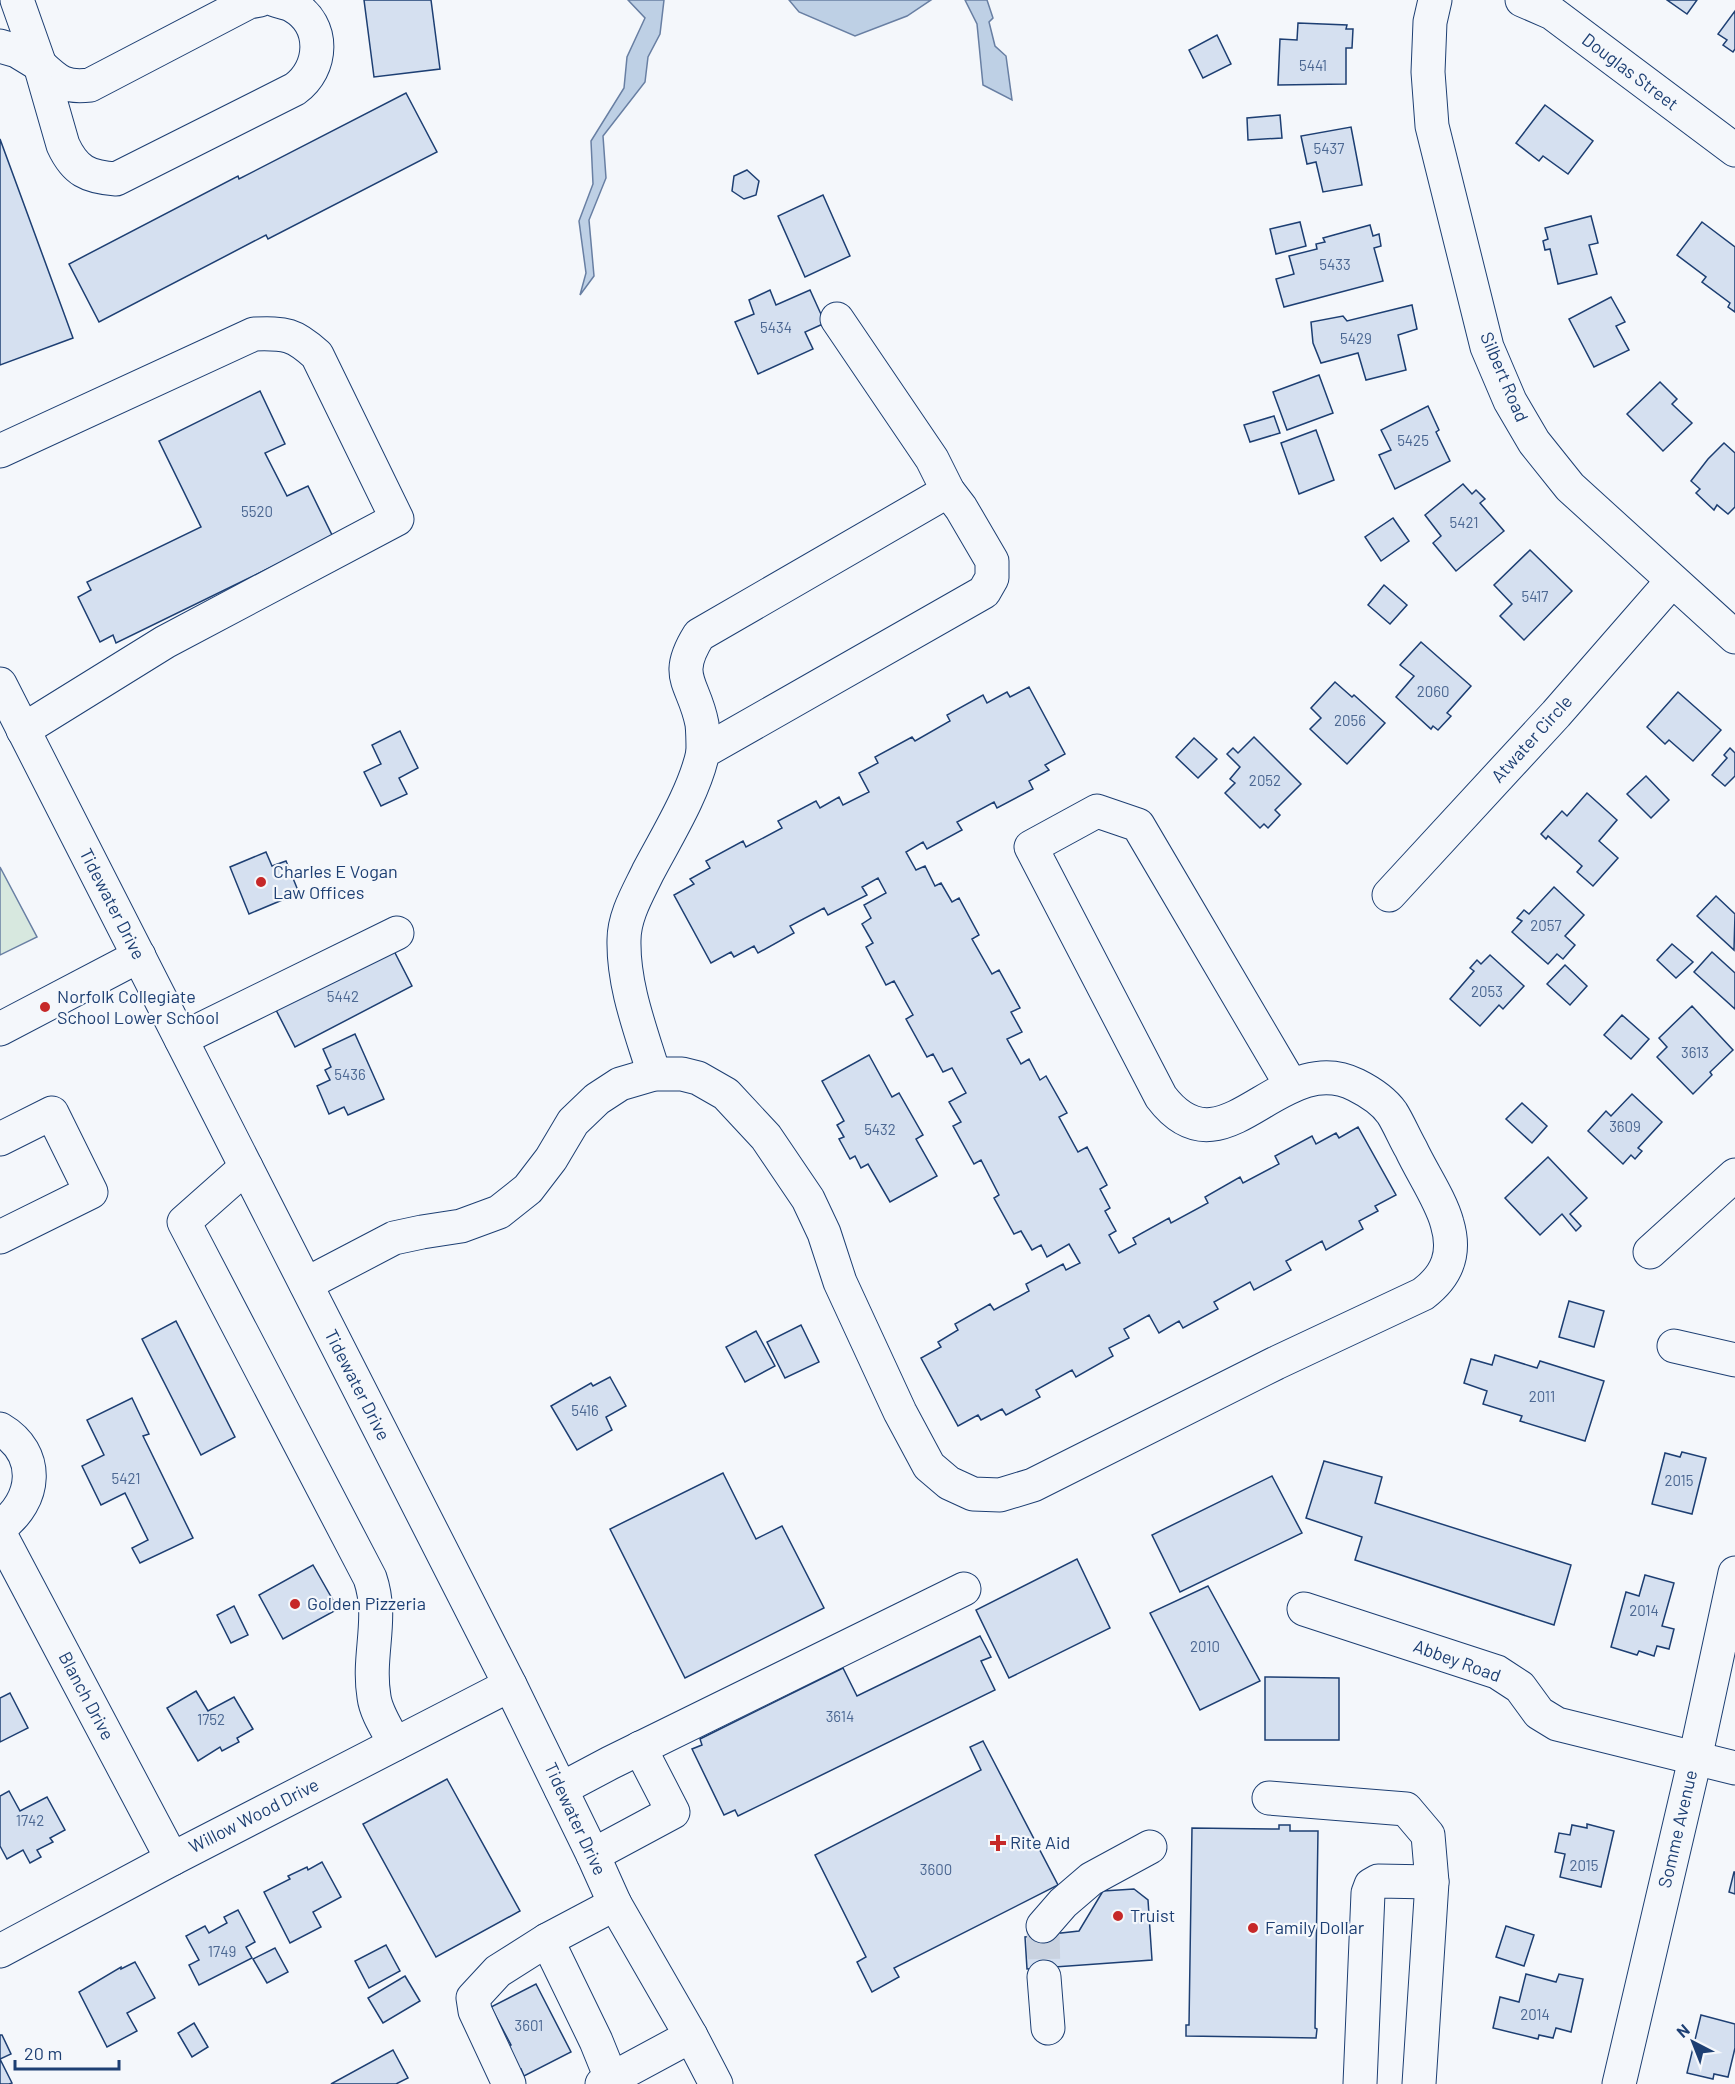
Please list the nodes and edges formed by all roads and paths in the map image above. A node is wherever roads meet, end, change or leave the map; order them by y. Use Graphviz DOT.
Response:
graph roads {
  1 [pos="17,0"];
  2 [pos="260,0"];
  3 [pos="275,0"];
  4 [pos="1435,0"];
  5 [pos="1522,0"];
  6 [pos="0,46"];
  7 [pos="40,65"];
  8 [pos="1735,150"];
  9 [pos="837,319"];
  10 [pos="0,451"];
  11 [pos="948,491"];
  12 [pos="1672,581"];
  13 [pos="1735,637"];
  14 [pos="0,684"];
  15 [pos="23,730"];
  16 [pos="703,752"];
  17 [pos="1389,895"];
  18 [pos="397,933"];
  19 [pos="139,956"];
  20 [pos="0,1029"];
  21 [pos="181,1039"];
  22 [pos="654,1074"];
  23 [pos="1291,1085"];
  24 [pos="0,1139"];
  25 [pos="246,1167"];
  26 [pos="1735,1175"];
  27 [pos="0,1237"];
  28 [pos="1650,1252"];
  29 [pos="306,1284"];
  30 [pos="1674,1346"];
  31 [pos="1735,1360"];
  32 [pos="0,1429"];
  33 [pos="0,1527"];
  34 [pos="0,1534"];
  35 [pos="1735,1574"];
  36 [pos="964,1589"];
  37 [pos="1304,1609"];
  38 [pos="510,1685"];
  39 [pos="395,1744"];
  40 [pos="640,1748"];
  41 [pos="1695,1759"];
  42 [pos="1735,1768"];
  43 [pos="561,1789"];
  44 [pos="1269,1798"];
  45 [pos="1150,1847"];
  46 [pos="593,1855"];
  47 [pos="172,1859"];
  48 [pos="1432,1882"];
  49 [pos="615,1904"];
  50 [pos="1043,1926"];
  51 [pos="547,1940"];
  52 [pos="0,1951"];
  53 [pos="1044,1977"];
  54 [pos="1047,2028"];
  55 [pos="691,2036"];
  56 [pos="606,2081"];
  57 [pos="509,2084"];
  58 [pos="716,2084"];
  59 [pos="1360,2084"];
  60 [pos="1419,2084"];
  61 [pos="1619,2084"];
  1 -- 7 [label="main road"];
  2 -- 7 [label="main road"];
  3 -- 7 [label="main road"];
  4 -- 12 [label="main road, Silbert Road"];
  5 -- 8 [label="main road, Douglas Street"];
  6 -- 7 [label="main road"];
  9 -- 11 [label="main road"];
  10 -- 15 [label="main road"];
  11 -- 16 [label="main road"];
  11 -- 16 [label="main road"];
  12 -- 13 [label="main road, Silbert Road"];
  12 -- 17 [label="main road, Atwater Circle"];
  14 -- 15 [label="main road, Tidewater Drive"];
  15 -- 19 [label="main road, Tidewater Drive"];
  16 -- 22 [label="main road"];
  18 -- 21 [label="main road"];
  19 -- 20 [label="main road"];
  19 -- 21 [label="main road, Tidewater Drive"];
  21 -- 25 [label="main road, Tidewater Drive"];
  22 -- 23 [label="main road"];
  22 -- 29 [label="main road"];
  23 -- 23 [label="main road"];
  24 -- 27 [label="main road"];
  25 -- 29 [label="main road, Tidewater Drive"];
  25 -- 39 [label="main road"];
  26 -- 28 [label="main road"];
  29 -- 38 [label="main road, Tidewater Drive"];
  30 -- 31 [label="main road"];
  32 -- 33 [label="main road"];
  34 -- 47 [label="main road, Blanch Drive"];
  35 -- 41 [label="main road, Somme Avenue"];
  36 -- 40 [label="main road"];
  37 -- 41 [label="main road, Abbey Road"];
  38 -- 39 [label="main road, Willow Wood Drive"];
  38 -- 43 [label="main road, Tidewater Drive"];
  39 -- 47 [label="main road, Willow Wood Drive"];
  40 -- 43 [label="main road"];
  40 -- 46 [label="main road"];
  41 -- 42 [label="main road, Abbey Road"];
  41 -- 61 [label="main road, Somme Avenue"];
  43 -- 46 [label="main road, Tidewater Drive"];
  44 -- 48 [label="main road"];
  45 -- 50 [label="main road"];
  46 -- 49 [label="main road, Tidewater Drive"];
  47 -- 52 [label="main road, Willow Wood Drive"];
  48 -- 59 [label="main road"];
  48 -- 60 [label="main road"];
  49 -- 51 [label="main road"];
  49 -- 55 [label="main road, Tidewater Drive"];
  51 -- 56 [label="main road"];
  51 -- 57 [label="main road"];
  53 -- 54 [label="main road"];
  55 -- 56 [label="main road"];
  55 -- 58 [label="main road, Tidewater Drive"];
}
